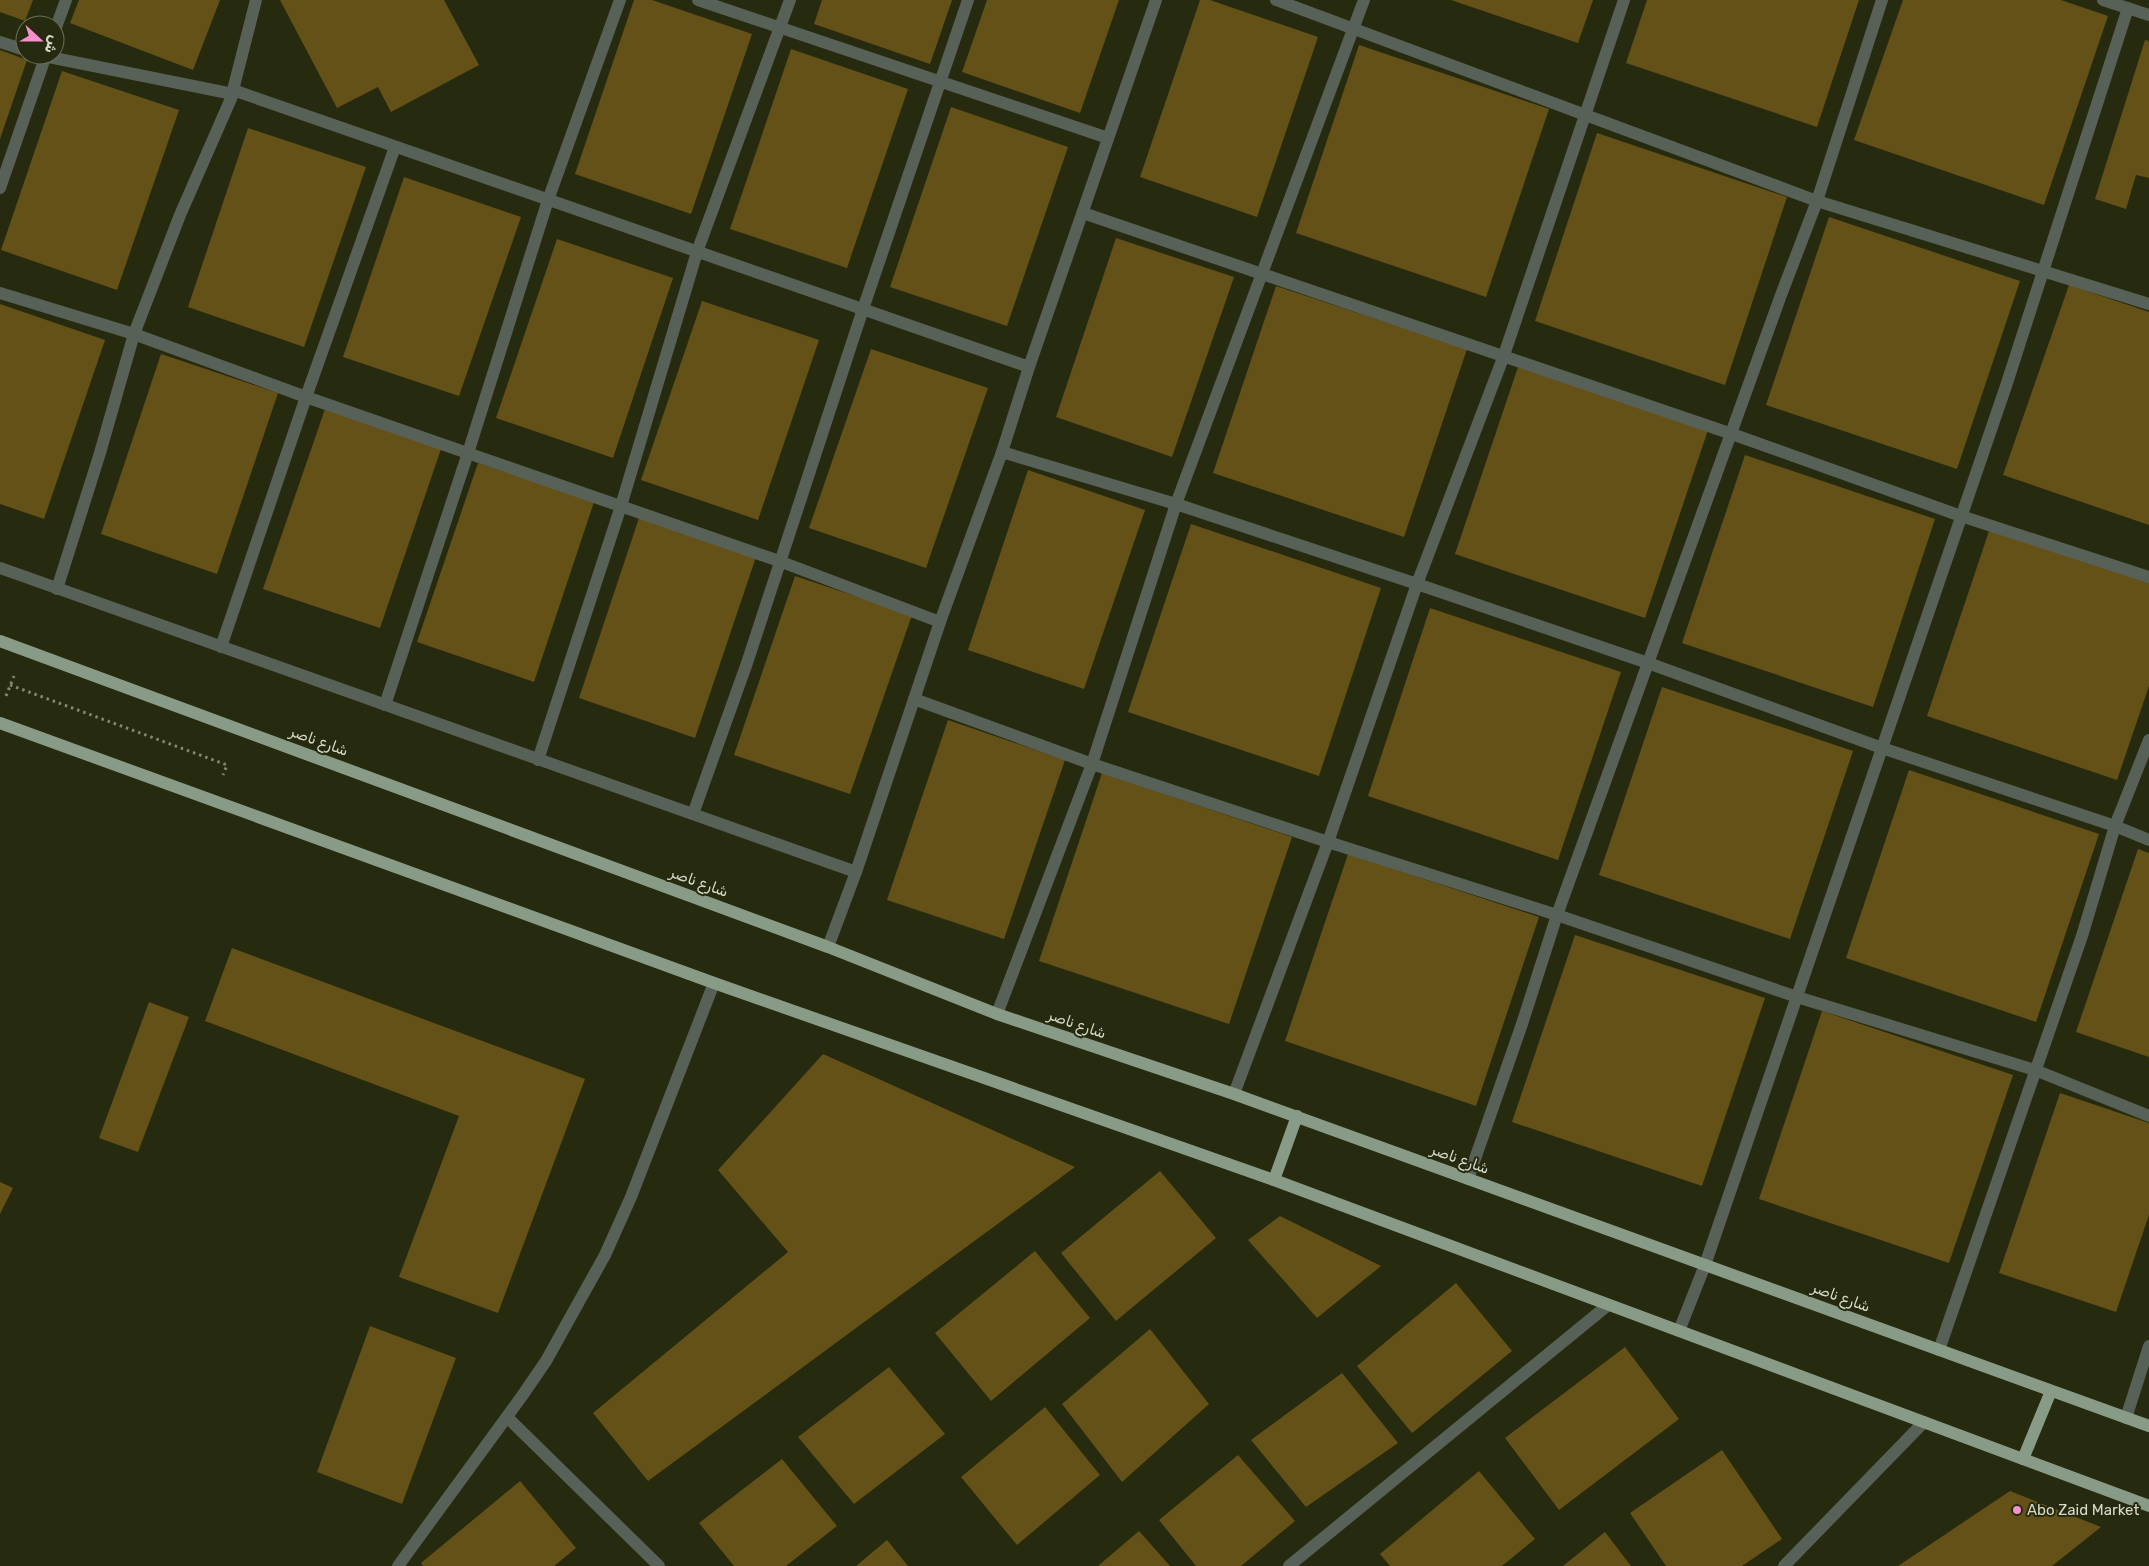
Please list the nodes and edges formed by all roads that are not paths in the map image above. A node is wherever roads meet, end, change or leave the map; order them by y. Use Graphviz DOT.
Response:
graph roads {
  1 [pos="66,0"];
  2 [pos="256,0"];
  3 [pos="620,0"];
  4 [pos="698,0"];
  5 [pos="790,0"];
  6 [pos="968,0"];
  7 [pos="1156,0"];
  8 [pos="1276,0"];
  9 [pos="1364,0"];
  10 [pos="1624,0"];
  11 [pos="1882,0"];
  12 [pos="2103,0"];
  13 [pos="2128,8"];
  14 [pos="60,15"];
  15 [pos="2149,15"];
  16 [pos="780,27"];
  17 [pos="1354,30"];
  18 [pos="0,42"];
  19 [pos="15,47"];
  20 [pos="65,60"];
  21 [pos="41,65"];
  22 [pos="941,82"];
  23 [pos="233,92"];
  24 [pos="1584,115"];
  25 [pos="1108,138"];
  26 [pos="395,147"];
  27 [pos="0,188"];
  28 [pos="548,200"];
  29 [pos="1817,201"];
  30 [pos="1083,214"];
  31 [pos="697,252"];
  32 [pos="2044,271"];
  33 [pos="1262,274"];
  34 [pos="0,293"];
  35 [pos="2149,304"];
  36 [pos="863,309"];
  37 [pos="134,334"];
  38 [pos="1503,358"];
  39 [pos="1029,367"];
  40 [pos="306,397"];
  41 [pos="1732,434"];
  42 [pos="1002,452"];
  43 [pos="468,453"];
  44 [pos="1176,504"];
  45 [pos="621,506"];
  46 [pos="1961,516"];
  47 [pos="779,561"];
  48 [pos="0,568"];
  49 [pos="2149,577"];
  50 [pos="1417,584"];
  51 [pos="57,589"];
  52 [pos="940,622"];
  53 [pos="0,641"];
  54 [pos="221,647"];
  55 [pos="1648,663"];
  56 [pos="914,699"];
  57 [pos="384,705"];
  58 [pos="0,723"];
  59 [pos="2149,740"];
  60 [pos="1882,748"];
  61 [pos="538,760"];
  62 [pos="1092,764"];
  63 [pos="693,814"];
  64 [pos="2116,826"];
  65 [pos="2149,840"];
  66 [pos="1328,842"];
  67 [pos="856,872"];
  68 [pos="1557,915"];
  69 [pos="828,947"];
  70 [pos="714,983"];
  71 [pos="1797,997"];
  72 [pos="997,1014"];
  73 [pos="2034,1070"];
  74 [pos="1234,1094"];
  75 [pos="1296,1116"];
  76 [pos="2149,1116"];
  77 [pos="1468,1179"];
  78 [pos="1274,1180"];
  79 [pos="1705,1265"];
  80 [pos="1608,1305"];
  81 [pos="1679,1331"];
  82 [pos="2149,1346"];
  83 [pos="1939,1350"];
  84 [pos="2051,1390"];
  85 [pos="507,1417"];
  86 [pos="2126,1418"];
  87 [pos="1924,1422"];
  88 [pos="2149,1426"];
  89 [pos="2023,1459"];
  90 [pos="2149,1506"];
  91 [pos="398,1566"];
  92 [pos="659,1566"];
  93 [pos="1288,1566"];
  94 [pos="1784,1566"];
  1 -- 14 [label="street"];
  2 -- 23 [label="street"];
  3 -- 28 [label="street"];
  4 -- 16 [label="street"];
  5 -- 16 [label="street"];
  6 -- 22 [label="street"];
  7 -- 25 [label="street"];
  8 -- 17 [label="street"];
  9 -- 17 [label="street"];
  10 -- 24 [label="street"];
  11 -- 29 [label="street"];
  12 -- 13 [label="street"];
  13 -- 15 [label="street"];
  13 -- 32 [label="street"];
  16 -- 22 [label="street"];
  16 -- 31 [label="street"];
  17 -- 24 [label="street"];
  17 -- 33 [label="street"];
  18 -- 19 [label="street"];
  20 -- 23 [label="street"];
  21 -- 27 [label="street"];
  22 -- 25 [label="street"];
  22 -- 36 [label="street"];
  23 -- 26 [label="street"];
  23 -- 37 [label="street"];
  24 -- 29 [label="street"];
  24 -- 38 [label="street"];
  25 -- 30 [label="street"];
  26 -- 28 [label="street"];
  26 -- 40 [label="street"];
  28 -- 31 [label="street"];
  28 -- 43 [label="street"];
  29 -- 32 [label="street"];
  29 -- 41 [label="street"];
  30 -- 33 [label="street"];
  30 -- 39 [label="street"];
  31 -- 36 [label="street"];
  31 -- 45 [label="street"];
  32 -- 35 [label="street"];
  32 -- 46 [label="street"];
  33 -- 38 [label="street"];
  33 -- 44 [label="street"];
  34 -- 37 [label="street"];
  36 -- 39 [label="street"];
  36 -- 47 [label="street"];
  37 -- 40 [label="street"];
  37 -- 51 [label="street"];
  38 -- 41 [label="street"];
  38 -- 50 [label="street"];
  39 -- 42 [label="street"];
  40 -- 43 [label="street"];
  40 -- 54 [label="street"];
  41 -- 46 [label="street"];
  41 -- 55 [label="street"];
  42 -- 44 [label="street"];
  42 -- 52 [label="street"];
  43 -- 45 [label="street"];
  43 -- 57 [label="street"];
  44 -- 50 [label="street"];
  44 -- 62 [label="street"];
  45 -- 47 [label="street"];
  45 -- 61 [label="street"];
  46 -- 49 [label="street"];
  46 -- 60 [label="street"];
  47 -- 52 [label="street"];
  47 -- 63 [label="street"];
  48 -- 51 [label="street"];
  50 -- 55 [label="street"];
  50 -- 66 [label="street"];
  51 -- 54 [label="street"];
  52 -- 56 [label="street"];
  53 -- 69 [label="main road, شارع ناصر"];
  54 -- 57 [label="street"];
  55 -- 60 [label="street"];
  55 -- 68 [label="street"];
  56 -- 62 [label="street"];
  56 -- 67 [label="street"];
  57 -- 61 [label="street"];
  58 -- 70 [label="main road"];
  59 -- 64 [label="street"];
  60 -- 64 [label="street"];
  60 -- 71 [label="street"];
  61 -- 63 [label="street"];
  62 -- 66 [label="street"];
  62 -- 72 [label="street"];
  63 -- 67 [label="street"];
  64 -- 65 [label="street"];
  64 -- 73 [label="street"];
  66 -- 68 [label="street"];
  66 -- 74 [label="street"];
  67 -- 69 [label="street"];
  68 -- 71 [label="street"];
  68 -- 77 [label="street"];
  69 -- 72 [label="main road, شارع ناصر"];
  70 -- 78 [label="main road"];
  70 -- 85 [label="street"];
  71 -- 73 [label="street"];
  71 -- 79 [label="street"];
  72 -- 74 [label="main road, شارع ناصر"];
  73 -- 76 [label="street"];
  73 -- 83 [label="street"];
  74 -- 75 [label="main road, شارع ناصر"];
  75 -- 77 [label="main road, شارع ناصر"];
  75 -- 78 [label="main road"];
  77 -- 79 [label="main road, شارع ناصر"];
  78 -- 80 [label="main road"];
  79 -- 81 [label="street"];
  79 -- 83 [label="main road, شارع ناصر"];
  80 -- 81 [label="main road"];
  80 -- 93 [label="street"];
  81 -- 87 [label="main road"];
  82 -- 86 [label="street"];
  83 -- 84 [label="main road, شارع ناصر"];
  84 -- 86 [label="main road, شارع ناصر"];
  84 -- 89 [label="main road"];
  85 -- 91 [label="street"];
  85 -- 92 [label="street"];
  86 -- 88 [label="main road, شارع ناصر"];
  87 -- 89 [label="main road"];
  87 -- 94 [label="street"];
  89 -- 90 [label="main road"];
}
